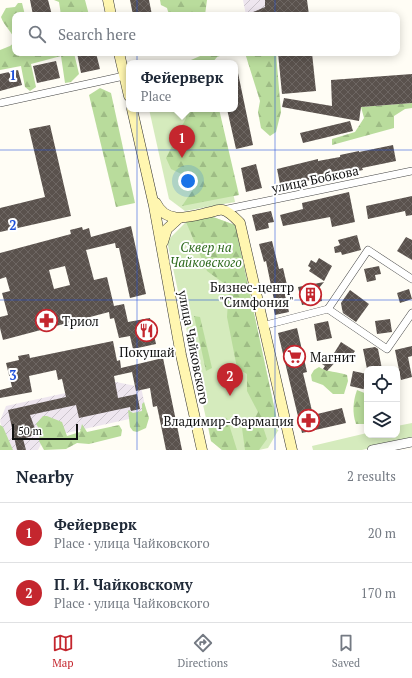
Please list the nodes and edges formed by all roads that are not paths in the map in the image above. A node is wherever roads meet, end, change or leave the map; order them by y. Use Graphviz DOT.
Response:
graph roads {
  1 [pos="108,0"];
  2 [pos="110,12"];
  3 [pos="120,56"];
  4 [pos="124,76"];
  5 [pos="126,84"];
  6 [pos="0,104"];
  7 [pos="133,112"];
  8 [pos="412,171"];
  9 [pos="152,196"];
  10 [pos="222,210"];
  11 [pos="179,218"];
  12 [pos="163,248"];
  13 [pos="412,279"];
  14 [pos="328,309"];
  15 [pos="412,313"];
  16 [pos="262,326"];
  17 [pos="412,442"];
  18 [pos="202,450"];
  19 [pos="292,450"];
  20 [pos="372,450"];
  1 -- 2 [label="main road"];
  3 -- 4 [label="main road"];
  4 -- 5 [label="main road"];
  4 -- 6 [label="street"];
  7 -- 9 [label="main road, улица Чайковского"];
  8 -- 10 [label="street, улица Бобкова"];
  9 -- 11 [label="main road, улица Чайковского"];
  9 -- 12 [label="main road, улица Чайковского"];
  10 -- 11 [label="main road"];
  10 -- 16 [label="main road"];
  11 -- 12 [label="main road, улица Чайковского"];
  12 -- 18 [label="main road, улица Чайковского"];
  13 -- 14 [label="street"];
  14 -- 15 [label="street"];
  14 -- 16 [label="street"];
  16 -- 19 [label="main road"];
  17 -- 20 [label="street"];
}
